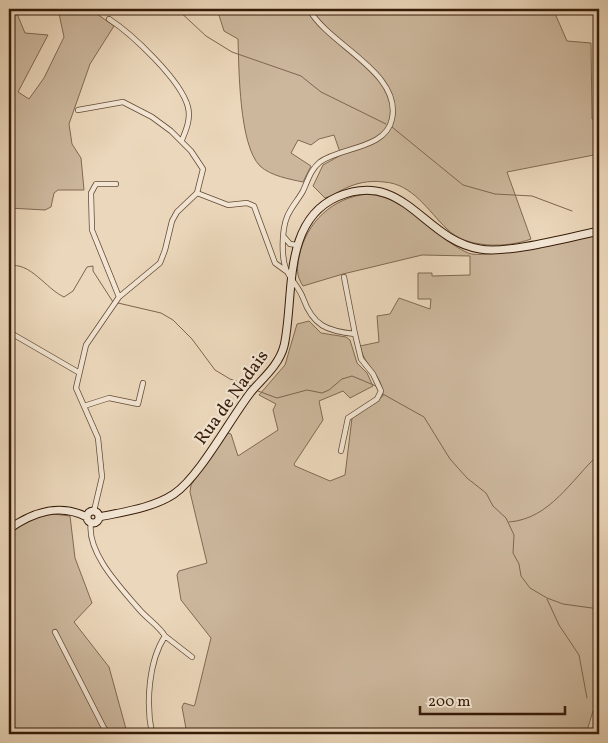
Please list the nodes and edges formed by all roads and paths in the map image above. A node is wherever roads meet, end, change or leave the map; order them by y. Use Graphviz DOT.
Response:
graph roads {
  1 [pos="308,9"];
  2 [pos="109,19"];
  3 [pos="78,110"];
  4 [pos="182,140"];
  5 [pos="116,184"];
  6 [pos="197,193"];
  7 [pos="599,231"];
  8 [pos="284,238"];
  9 [pos="296,245"];
  10 [pos="286,271"];
  11 [pos="344,277"];
  12 [pos="293,278"];
  13 [pos="119,297"];
  14 [pos="9,332"];
  15 [pos="355,334"];
  16 [pos="78,372"];
  17 [pos="143,383"];
  18 [pos="84,406"];
  19 [pos="341,451"];
  20 [pos="94,511"];
  21 [pos="99,518"];
  22 [pos="89,520"];
  23 [pos="9,528"];
  24 [pos="55,632"];
  25 [pos="165,636"];
  26 [pos="192,657"];
  27 [pos="109,734"];
  28 [pos="152,734"];
  1 -- 8 [label="street"];
  2 -- 4 [label="street"];
  3 -- 4 [label="street"];
  4 -- 6 [label="street"];
  5 -- 13 [label="street"];
  6 -- 10 [label="street"];
  6 -- 13 [label="street"];
  7 -- 9 [label="street, Rua de Nadais"];
  8 -- 9 [label="street"];
  8 -- 10 [label="street"];
  9 -- 12 [label="street, Rua de Nadais"];
  10 -- 12 [label="street"];
  11 -- 15 [label="street"];
  12 -- 15 [label="street"];
  12 -- 21 [label="street, Rua de Nadais"];
  13 -- 16 [label="street"];
  14 -- 16 [label="street"];
  15 -- 19 [label="street"];
  16 -- 18 [label="street"];
  17 -- 18 [label="street"];
  18 -- 20 [label="street"];
  20 -- 21 [label="street"];
  20 -- 22 [label="street"];
  21 -- 22 [label="street, Rua de Nadais"];
  22 -- 23 [label="street"];
  22 -- 25 [label="street"];
  24 -- 27 [label="street"];
  25 -- 26 [label="street"];
  25 -- 28 [label="street"];
}
